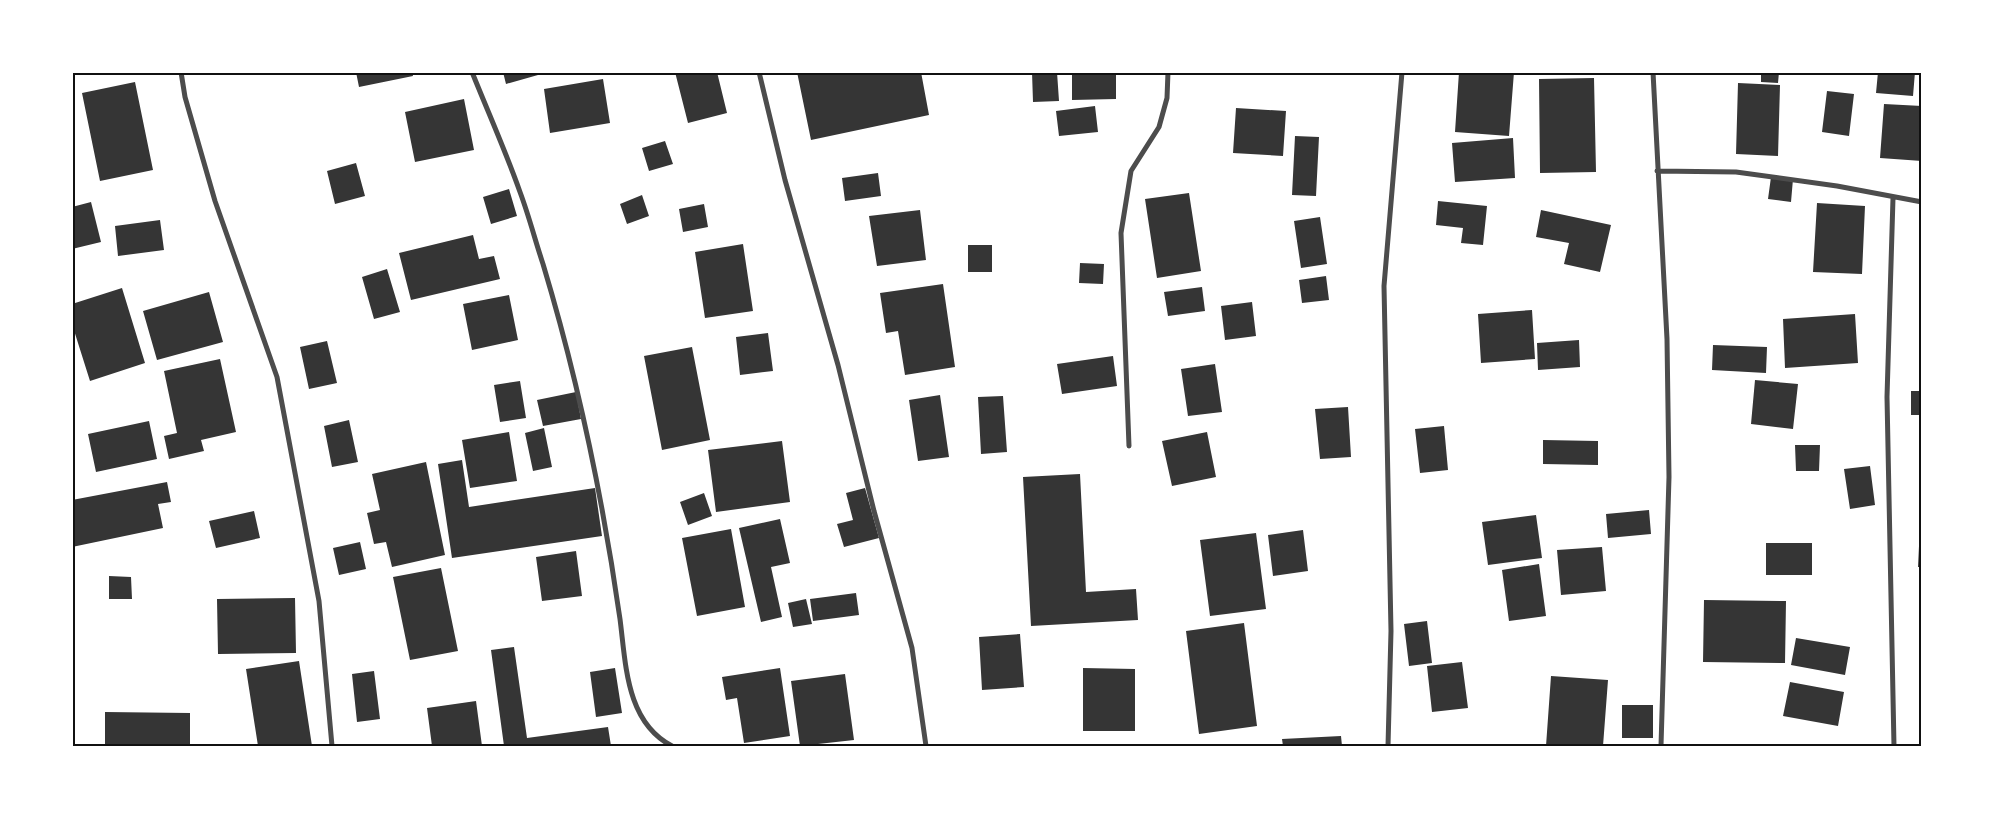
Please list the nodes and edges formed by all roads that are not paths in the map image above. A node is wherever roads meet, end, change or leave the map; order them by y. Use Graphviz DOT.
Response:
graph roads {
  1 [pos="181,72"];
  2 [pos="472,72"];
  3 [pos="759,72"];
  4 [pos="1168,72"];
  5 [pos="1402,72"];
  6 [pos="1653,72"];
  7 [pos="1657,171"];
  8 [pos="1893,198"];
  9 [pos="1922,202"];
  10 [pos="1129,446"];
  11 [pos="332,746"];
  12 [pos="672,746"];
  13 [pos="926,746"];
  14 [pos="1388,746"];
  15 [pos="1661,746"];
  16 [pos="1894,746"];
  1 -- 11 [label="street"];
  2 -- 12 [label="street"];
  3 -- 13 [label="street"];
  4 -- 10 [label="street"];
  5 -- 14 [label="street"];
  6 -- 7 [label="street"];
  7 -- 8 [label="street"];
  7 -- 15 [label="street"];
  8 -- 9 [label="street"];
  8 -- 16 [label="street"];
}
